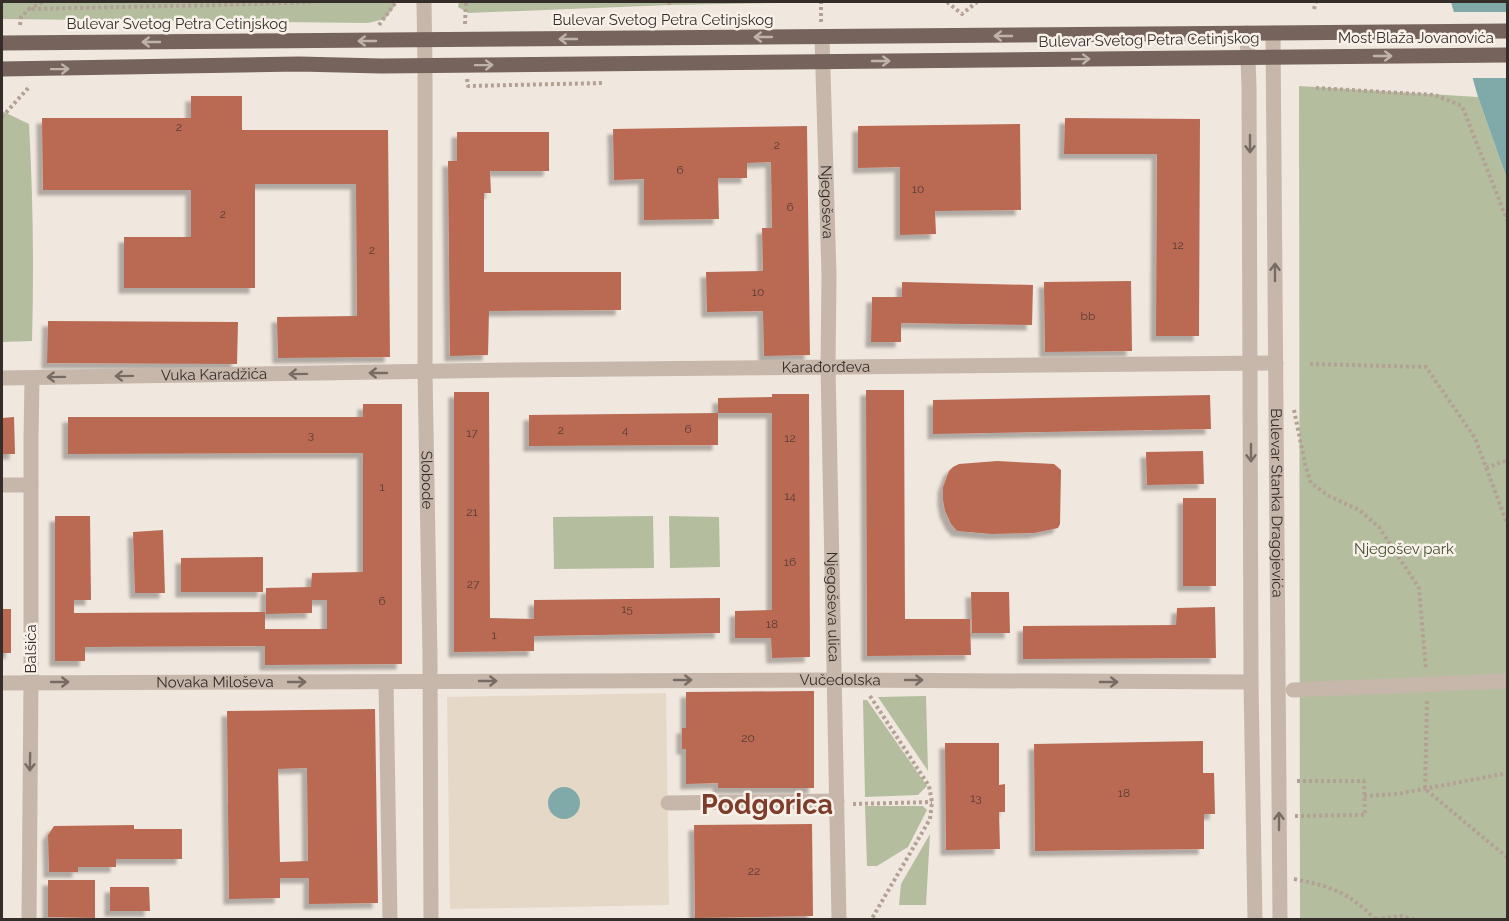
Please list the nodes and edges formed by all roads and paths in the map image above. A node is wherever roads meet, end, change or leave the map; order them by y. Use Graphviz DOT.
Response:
graph roads {
  1 [pos="42,2"];
  2 [pos="308,2"];
  3 [pos="315,2"];
  4 [pos="396,2"];
  5 [pos="424,2"];
  6 [pos="466,2"];
  7 [pos="821,2"];
  8 [pos="947,2"];
  9 [pos="977,2"];
  10 [pos="1316,2"];
  11 [pos="219,3"];
  12 [pos="29,9"];
  13 [pos="1314,9"];
  14 [pos="821,17"];
  15 [pos="20,25"];
  16 [pos="378,26"];
  17 [pos="464,26"];
  18 [pos="1508,31"];
  19 [pos="1247,33"];
  20 [pos="1273,33"];
  21 [pos="1325,33"];
  22 [pos="822,37"];
  23 [pos="425,40"];
  24 [pos="2,43"];
  25 [pos="1508,55"];
  26 [pos="1248,57"];
  27 [pos="1273,57"];
  28 [pos="1325,57"];
  29 [pos="823,62"];
  30 [pos="425,65"];
  31 [pos="2,69"];
  32 [pos="33,84"];
  33 [pos="1316,88"];
  34 [pos="2,117"];
  35 [pos="1508,222"];
  36 [pos="1251,363"];
  37 [pos="1276,363"];
  38 [pos="1310,364"];
  39 [pos="828,367"];
  40 [pos="425,371"];
  41 [pos="2,378"];
  42 [pos="32,378"];
  43 [pos="1293,405"];
  44 [pos="1508,460"];
  45 [pos="1486,468"];
  46 [pos="31,484"];
  47 [pos="2,485"];
  48 [pos="1508,526"];
  49 [pos="834,680"];
  50 [pos="860,680"];
  51 [pos="429,681"];
  52 [pos="1508,681"];
  53 [pos="31,682"];
  54 [pos="386,682"];
  55 [pos="1251,682"];
  56 [pos="2,683"];
  57 [pos="1427,684"];
  58 [pos="1293,690"];
  59 [pos="1508,773"];
  60 [pos="1294,781"];
  61 [pos="1425,789"];
  62 [pos="1364,796"];
  63 [pos="932,802"];
  64 [pos="668,803"];
  65 [pos="837,803"];
  66 [pos="1294,816"];
  67 [pos="1508,858"];
  68 [pos="1295,879"];
  69 [pos="1376,919"];
  70 [pos="29,920"];
  71 [pos="390,920"];
  72 [pos="431,920"];
  73 [pos="839,920"];
  74 [pos="871,920"];
  75 [pos="1255,920"];
  76 [pos="1280,920"];
  77 [pos="1370,920"];
  78 [pos="1417,920"];
  1 -- 12 [label="path"];
  2 -- 3 [label="path"];
  2 -- 11 [label="path"];
  4 -- 16 [label="path"];
  5 -- 23 [label="street, Slobode"];
  6 -- 17 [label="path"];
  7 -- 14 [label="path"];
  8 -- 9 [label="path"];
  10 -- 13 [label="path"];
  11 -- 12 [label="path"];
  12 -- 15 [label="path"];
  18 -- 21 [label="main road, Most Blaža Jovanovića"];
  19 -- 20 [label="main road, Bulevar Svetog Petra Cetinjskog"];
  19 -- 22 [label="main road, Bulevar Svetog Petra Cetinjskog, one-way"];
  19 -- 26 [label="street, Bulevar Stanka Dragojevića"];
  20 -- 21 [label="main road, Bulevar Svetog Petra Cetinjskog"];
  20 -- 27 [label="street, Bulevar Stanka Dragojevića"];
  22 -- 23 [label="main road, Bulevar Svetog Petra Cetinjskog, one-way"];
  22 -- 29 [label="street, Njegoševa"];
  23 -- 24 [label="main road, Bulevar Svetog Petra Cetinjskog, one-way"];
  23 -- 30 [label="street, Slobode"];
  28 -- 25 [label="main road, Most Blaža Jovanovića, one-way"];
  26 -- 27 [label="main road, Bulevar Svetog Petra Cetinjskog"];
  29 -- 26 [label="main road, Bulevar Svetog Petra Cetinjskog, one-way"];
  26 -- 36 [label="street, Bulevar Stanka Dragojevića, one-way"];
  27 -- 28 [label="main road, Bulevar Svetog Petra Cetinjskog"];
  37 -- 27 [label="street, Bulevar Stanka Dragojevića, one-way"];
  30 -- 29 [label="main road, Bulevar Svetog Petra Cetinjskog, one-way"];
  29 -- 39 [label="street, Njegoševa"];
  31 -- 30 [label="main road, Bulevar Svetog Petra Cetinjskog, one-way"];
  30 -- 40 [label="street, Slobode"];
  32 -- 34 [label="path"];
  33 -- 35 [label="path"];
  36 -- 37 [label="street, Karađorđeva"];
  36 -- 39 [label="street, Karađorđeva"];
  36 -- 55 [label="street, Bulevar Stanka Dragojevića, one-way"];
  76 -- 37 [label="street, Bulevar Stanka Dragojevića, one-way"];
  38 -- 45 [label="path"];
  39 -- 40 [label="street, Karađorđeva"];
  39 -- 49 [label="street, Njegoševa ulica"];
  40 -- 42 [label="street, Vuka Karadžića, one-way"];
  40 -- 51 [label="street, Slobode"];
  41 -- 42 [label="street, Vuka Karadžića"];
  42 -- 46 [label="street, Balšića"];
  43 -- 57 [label="path"];
  44 -- 45 [label="path"];
  45 -- 48 [label="path"];
  46 -- 47 [label="street"];
  46 -- 53 [label="street, Balšića"];
  49 -- 50 [label="street, Vučedolska"];
  51 -- 49 [label="street, Vučedolska, one-way"];
  49 -- 65 [label="street, Njegoševa ulica"];
  50 -- 55 [label="street, Vučedolska, one-way"];
  50 -- 63 [label="path"];
  51 -- 54 [label="street, Novaka Miloševa"];
  51 -- 72 [label="street, Slobode"];
  52 -- 57 [label="street"];
  53 -- 54 [label="street, Novaka Miloševa, one-way"];
  53 -- 56 [label="street, Novaka Miloševa"];
  53 -- 70 [label="street, Balšića, one-way"];
  54 -- 71 [label="street"];
  55 -- 75 [label="street, Bulevar Stanka Dragojevića"];
  57 -- 58 [label="street"];
  57 -- 61 [label="path"];
  59 -- 61 [label="path"];
  60 -- 62 [label="path"];
  61 -- 62 [label="path"];
  61 -- 67 [label="path"];
  62 -- 66 [label="path"];
  63 -- 65 [label="path"];
  63 -- 74 [label="path"];
  64 -- 65 [label="street"];
  65 -- 73 [label="street, Njegoševa ulica"];
  68 -- 69 [label="path"];
  69 -- 77 [label="path"];
  69 -- 78 [label="path"];
}
